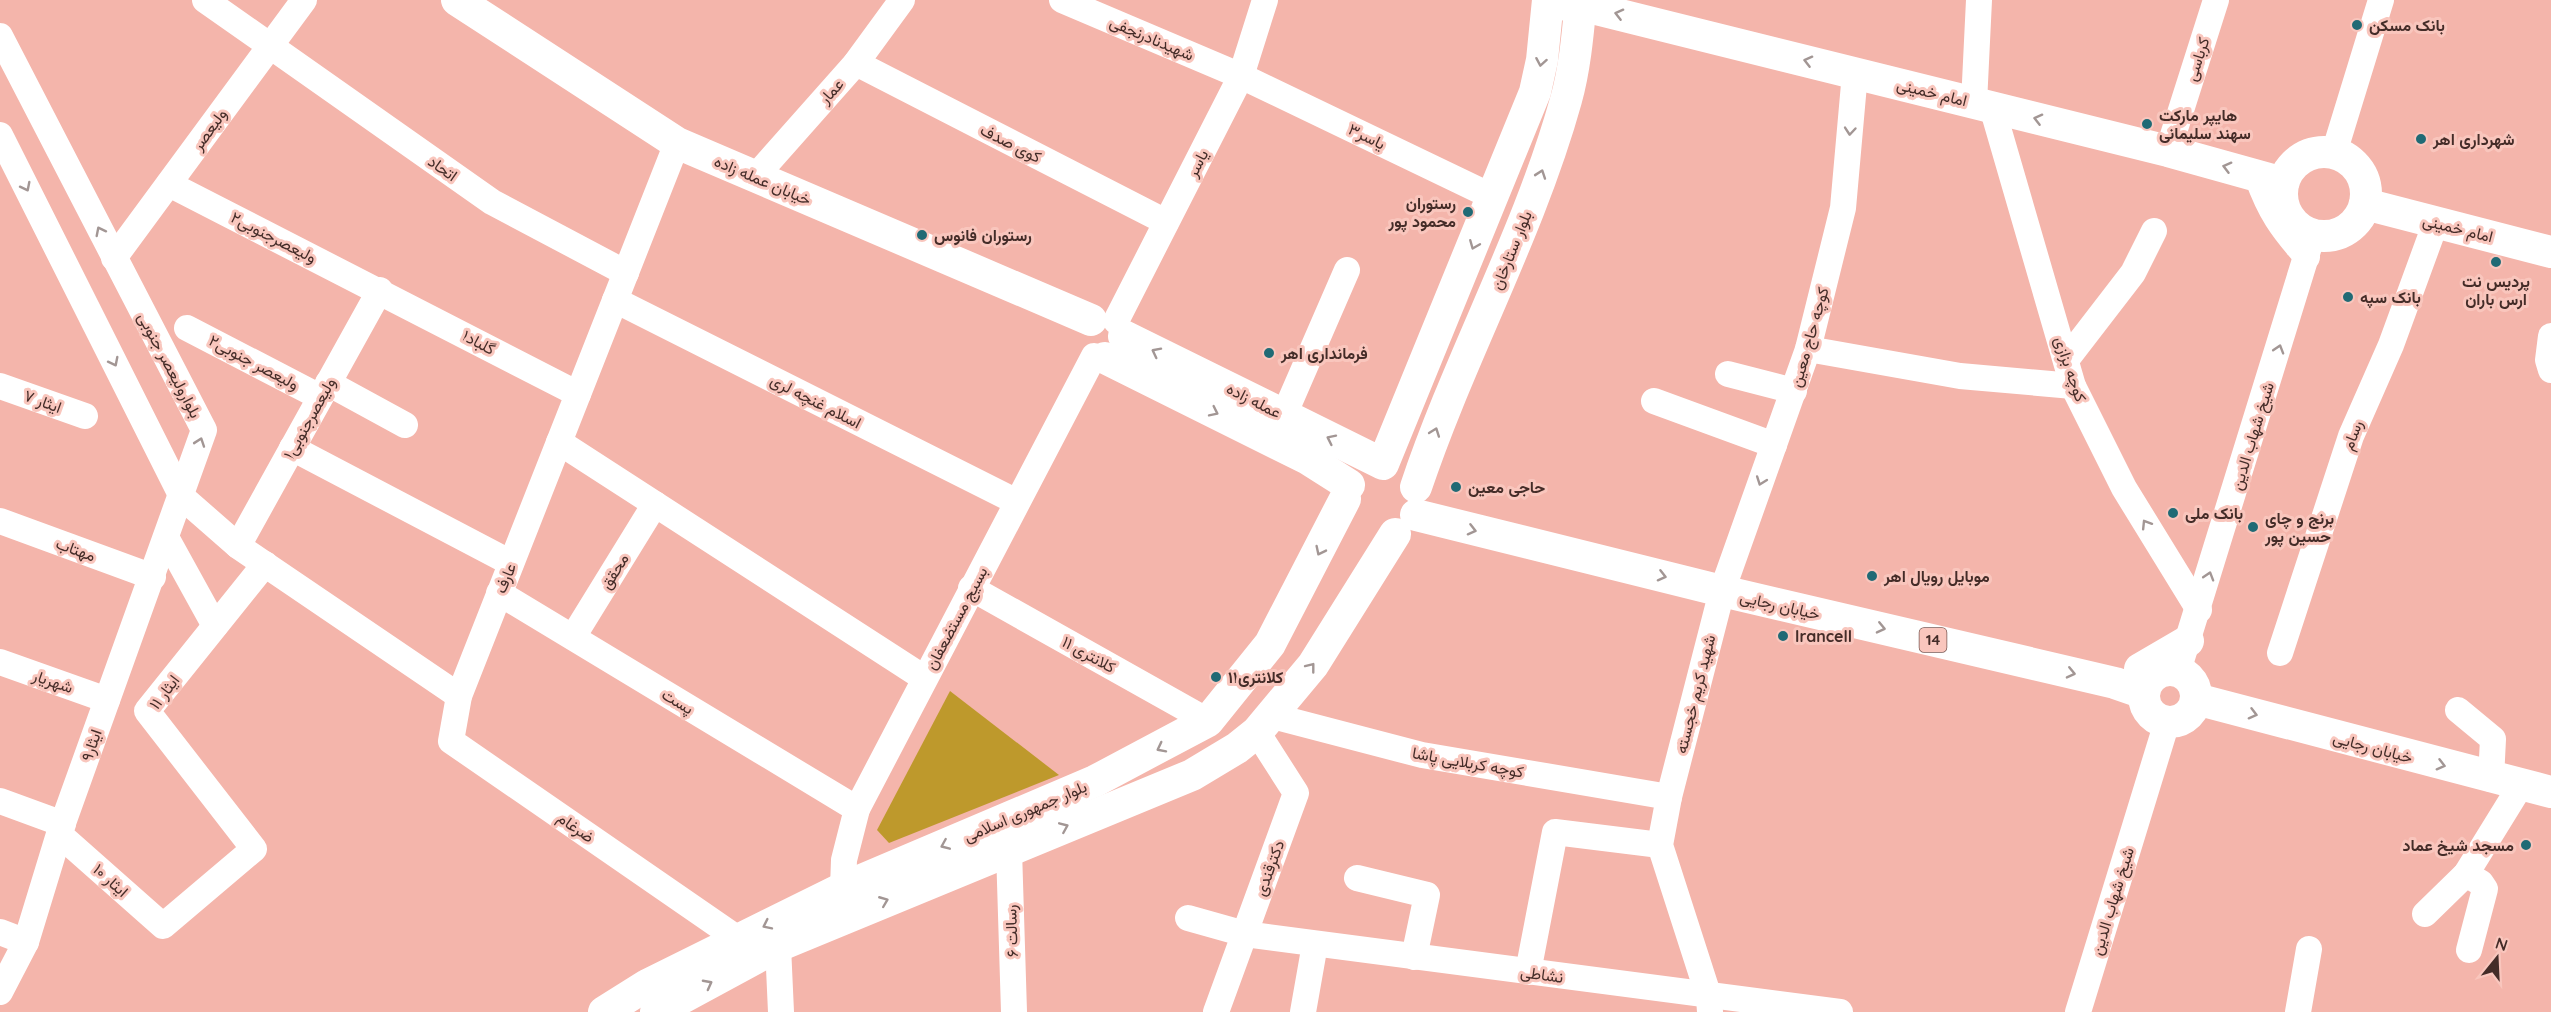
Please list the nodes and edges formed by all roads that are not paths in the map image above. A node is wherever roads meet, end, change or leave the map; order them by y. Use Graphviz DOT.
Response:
graph roads {
  1 [pos="205,0"];
  2 [pos="304,0"];
  3 [pos="457,0"];
  4 [pos="1062,0"];
  5 [pos="1265,0"];
  6 [pos="1979,0"];
  7 [pos="2216,0"];
  8 [pos="2381,0"];
  9 [pos="1543,1"];
  10 [pos="894,2"];
  11 [pos="1580,2"];
  12 [pos="0,36"];
  13 [pos="269,47"];
  14 [pos="856,63"];
  15 [pos="1855,73"];
  16 [pos="1241,76"];
  17 [pos="10,78"];
  18 [pos="1983,105"];
  19 [pos="0,138"];
  20 [pos="677,142"];
  21 [pos="2168,151"];
  22 [pos="2334,153"];
  23 [pos="755,177"];
  24 [pos="2270,179"];
  25 [pos="169,184"];
  26 [pos="1493,197"];
  27 [pos="2365,204"];
  28 [pos="1166,222"];
  29 [pos="2436,222"];
  30 [pos="2154,231"];
  31 [pos="2310,245"];
  32 [pos="2551,252"];
  33 [pos="114,258"];
  34 [pos="1347,270"];
  35 [pos="626,273"];
  36 [pos="380,290"];
  37 [pos="615,300"];
  38 [pos="187,327"];
  39 [pos="2551,336"];
  40 [pos="1106,338"];
  41 [pos="1808,349"];
  42 [pos="2066,360"];
  43 [pos="2551,370"];
  44 [pos="1728,374"];
  45 [pos="0,386"];
  46 [pos="2073,386"];
  47 [pos="324,390"];
  48 [pos="1794,391"];
  49 [pos="578,394"];
  50 [pos="1654,401"];
  51 [pos="1284,415"];
  52 [pos="85,416"];
  53 [pos="405,424"];
  54 [pos="559,442"];
  55 [pos="1774,445"];
  56 [pos="292,448"];
  57 [pos="1383,464"];
  58 [pos="1347,492"];
  59 [pos="182,497"];
  60 [pos="1017,502"];
  61 [pos="655,504"];
  62 [pos="1409,512"];
  63 [pos="0,521"];
  64 [pos="167,539"];
  65 [pos="238,546"];
  66 [pos="265,564"];
  67 [pos="511,564"];
  68 [pos="153,577"];
  69 [pos="971,588"];
  70 [pos="1722,591"];
  71 [pos="499,593"];
  72 [pos="2199,610"];
  73 [pos="215,626"];
  74 [pos="573,637"];
  75 [pos="2188,641"];
  76 [pos="2280,652"];
  77 [pos="0,662"];
  78 [pos="2178,671"];
  79 [pos="924,678"];
  80 [pos="2130,688"];
  81 [pos="459,696"];
  82 [pos="2196,699"];
  83 [pos="107,700"];
  84 [pos="2458,710"];
  85 [pos="1208,721"];
  86 [pos="2167,722"];
  87 [pos="1263,723"];
  88 [pos="2506,782"];
  89 [pos="2551,792"];
  90 [pos="1669,797"];
  91 [pos="0,801"];
  92 [pos="857,809"];
  93 [pos="61,829"];
  94 [pos="1660,845"];
  95 [pos="1009,850"];
  96 [pos="2466,874"];
  97 [pos="1357,878"];
  98 [pos="843,888"];
  99 [pos="2424,914"];
  100 [pos="1188,918"];
  101 [pos="163,926"];
  102 [pos="0,932"];
  103 [pos="1245,934"];
  104 [pos="738,939"];
  105 [pos="26,942"];
  106 [pos="1315,944"];
  107 [pos="777,946"];
  108 [pos="2309,949"];
  109 [pos="2469,950"];
  110 [pos="1414,957"];
  111 [pos="1528,972"];
  112 [pos="0,992"];
  113 [pos="1710,1004"];
  114 [pos="604,1012"];
  115 [pos="656,1012"];
  116 [pos="781,1012"];
  117 [pos="1014,1012"];
  118 [pos="1216,1012"];
  119 [pos="1303,1012"];
  120 [pos="1840,1012"];
  121 [pos="2078,1012"];
  122 [pos="2298,1012"];
  1 -- 13 [label="street, اتحاد"];
  2 -- 13 [label="street, ولیعصر"];
  3 -- 20 [label="main road, خیابان عمله زاده"];
  4 -- 16 [label="street, شهیدنادرنجفی"];
  5 -- 16 [label="street, یاسر"];
  6 -- 18 [label="street, کوچه بزازی"];
  7 -- 21 [label="street, کرباسی"];
  8 -- 22 [label="street"];
  9 -- 11 [label="main road, امام خمینی"];
  9 -- 26 [label="main road, one-way"];
  10 -- 14 [label="street, عمار"];
  15 -- 11 [label="main road, امام خمینی, one-way"];
  62 -- 11 [label="main road, بلوار ستارخان, one-way"];
  12 -- 17 [label="street, بلوارولیعصر جنوبی"];
  13 -- 25 [label="street, ولیعصر"];
  13 -- 35 [label="street, اتحاد"];
  14 -- 23 [label="street, عمار"];
  14 -- 28 [label="street, کوی صدف"];
  15 -- 18 [label="main road, امام خمینی"];
  15 -- 41 [label="street, کوچه حاج معین, one-way"];
  16 -- 26 [label="street, یاسر۳"];
  16 -- 28 [label="street, یاسر"];
  33 -- 17 [label="street, بلوارولیعصر جنوبی, one-way"];
  21 -- 18 [label="main road, امام خمینی, one-way"];
  18 -- 42 [label="street, کوچه بزازی"];
  19 -- 59 [label="street, one-way"];
  20 -- 23 [label="main road, خیابان عمله زاده"];
  20 -- 35 [label="street, عارف"];
  24 -- 21 [label="main road, امام خمینی, one-way"];
  22 -- 24 [label="main road"];
  22 -- 27 [label="main road"];
  23 -- 40 [label="main road, خیابان عمله زاده"];
  24 -- 31 [label="main road"];
  25 -- 33 [label="street, ولیعصر"];
  25 -- 36 [label="street, ولیعصرجنوبی۲"];
  26 -- 57 [label="main road, one-way"];
  27 -- 29 [label="main road, امام خمینی"];
  27 -- 31 [label="main road"];
  28 -- 40 [label="street, یاسر"];
  29 -- 32 [label="main road, امام خمینی"];
  29 -- 76 [label="street, رسام"];
  30 -- 42 [label="street"];
  72 -- 31 [label="street, شیخ شهاب الدین, one-way"];
  59 -- 33 [label="street, بلوارولیعصر جنوبی, one-way"];
  34 -- 51 [label="street"];
  35 -- 37 [label="street, عارف"];
  36 -- 47 [label="street, ولیعصرجنوبی۱"];
  36 -- 49 [label="street, گلباد۱"];
  37 -- 49 [label="street, عارف"];
  37 -- 60 [label="street, اسلام غنچه لری"];
  38 -- 47 [label="street, ولیعصر جنوبی۲"];
  39 -- 43 [label="street"];
  51 -- 40 [label="main road, عمله زاده, one-way"];
  40 -- 58 [label="main road, عمله زاده, one-way"];
  40 -- 60 [label="street, بسیج مستضعفان"];
  41 -- 46 [label="street"];
  41 -- 48 [label="street, کوچه حاج معین"];
  42 -- 46 [label="street, کوچه بزازی"];
  44 -- 48 [label="street"];
  45 -- 52 [label="street, ایثار ۷"];
  72 -- 46 [label="street, کوچه بزازی, one-way"];
  47 -- 53 [label="street, ولیعصر جنوبی۲"];
  47 -- 56 [label="street, ولیعصرجنوبی۱"];
  48 -- 55 [label="street, کوچه حاج معین"];
  49 -- 54 [label="street, عارف"];
  50 -- 55 [label="street"];
  57 -- 51 [label="main road, عمله زاده, one-way"];
  54 -- 61 [label="street"];
  54 -- 67 [label="street, عارف"];
  55 -- 70 [label="street, کوچه حاج معین, one-way"];
  56 -- 65 [label="street, ولیعصرجنوبی۱"];
  56 -- 67 [label="street"];
  57 -- 58 [label="main road"];
  57 -- 62 [label="main road"];
  58 -- 62 [label="main road"];
  58 -- 85 [label="main road, بلوار جمهوری اسلامی, one-way"];
  59 -- 64 [label="street, ایثار۹"];
  59 -- 65 [label="street"];
  60 -- 69 [label="street, بسیج مستضعفان"];
  61 -- 74 [label="street, محقق"];
  61 -- 79 [label="street"];
  62 -- 70 [label="main road, خیابان رجایی, one-way"];
  87 -- 62 [label="main road, بلوار جمهوری اسلامی, one-way"];
  63 -- 68 [label="street, مهتاب"];
  64 -- 68 [label="street, ایثار۹"];
  64 -- 73 [label="street"];
  65 -- 66 [label="street"];
  66 -- 73 [label="street, ایثار ۱۱"];
  66 -- 81 [label="street"];
  67 -- 71 [label="street, عارف"];
  68 -- 83 [label="street, ایثار۹"];
  69 -- 79 [label="street, بسیج مستضعفان"];
  69 -- 85 [label="street, کلانتری ۱۱"];
  70 -- 80 [label="main road, خیابان رجایی / 14, one-way"];
  70 -- 90 [label="street, شهید کریم خجسته"];
  71 -- 74 [label="street, پست"];
  71 -- 81 [label="street, عارف"];
  72 -- 75 [label="street, شیخ شهاب الدین"];
  73 -- 101 [label="street, ایثار ۱۱"];
  74 -- 92 [label="street, پست"];
  75 -- 78 [label="street, شیخ شهاب الدین"];
  75 -- 80 [label="main road"];
  77 -- 83 [label="street, شهریار"];
  78 -- 80 [label="main road"];
  78 -- 82 [label="main road"];
  79 -- 92 [label="street, بسیج مستضعفان"];
  80 -- 86 [label="main road"];
  81 -- 104 [label="street, ضرغام"];
  82 -- 86 [label="main road"];
  82 -- 88 [label="main road, خیابان رجایی, one-way"];
  83 -- 93 [label="street, ایثار۹"];
  84 -- 88 [label="street"];
  85 -- 98 [label="main road, بلوار جمهوری اسلامی, one-way"];
  86 -- 121 [label="street, شیخ شهاب الدین"];
  87 -- 90 [label="street, کوچه کربلایی پاشا"];
  95 -- 87 [label="main road, بلوار جمهوری اسلامی, one-way"];
  87 -- 103 [label="street, دکترقندی"];
  88 -- 89 [label="main road, خیابان رجایی"];
  88 -- 96 [label="street"];
  90 -- 94 [label="street, شهید کریم خجسته"];
  91 -- 93 [label="street"];
  92 -- 98 [label="street, بسیج مستضعفان"];
  93 -- 101 [label="street, ایثار ۱۰"];
  93 -- 105 [label="street, ایثار۹"];
  94 -- 111 [label="street"];
  94 -- 113 [label="street"];
  107 -- 95 [label="main road, بلوار جمهوری اسلامی, one-way"];
  95 -- 117 [label="street, رسالت ۶"];
  96 -- 99 [label="street"];
  96 -- 109 [label="street"];
  97 -- 110 [label="street"];
  98 -- 104 [label="main road, بلوار جمهوری اسلامی, one-way"];
  100 -- 103 [label="street, نشاطی"];
  102 -- 105 [label="street"];
  103 -- 106 [label="street, نشاطی"];
  103 -- 118 [label="street, دکترقندی"];
  104 -- 114 [label="main road, بلوار جمهوری اسلامی"];
  105 -- 112 [label="street, ایثار۹"];
  106 -- 110 [label="street, نشاطی"];
  106 -- 119 [label="street"];
  115 -- 107 [label="main road, بلوار جمهوری اسلامی, one-way"];
  107 -- 116 [label="street"];
  108 -- 122 [label="street"];
  110 -- 111 [label="street, نشاطی"];
  111 -- 113 [label="street, نشاطی"];
  113 -- 120 [label="street, نشاطی"];
}
